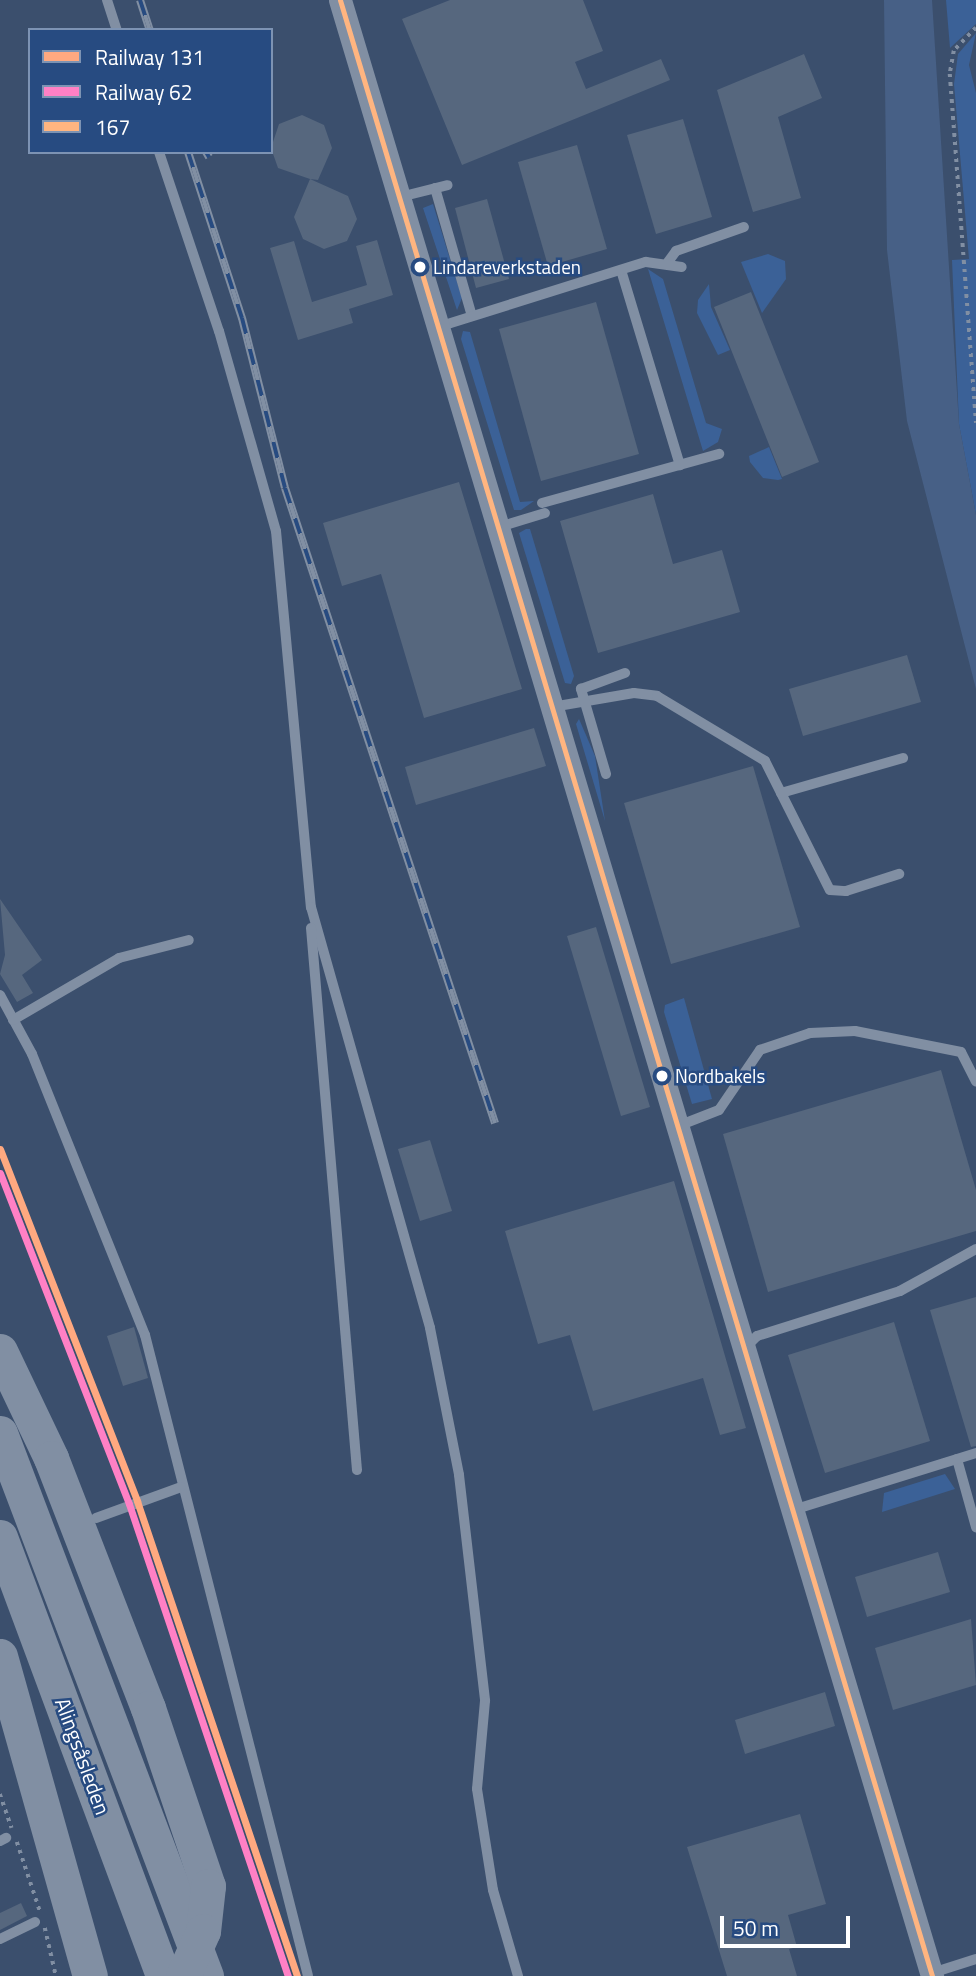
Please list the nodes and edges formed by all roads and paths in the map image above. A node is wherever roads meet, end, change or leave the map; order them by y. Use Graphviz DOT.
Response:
graph roads {
  1 [pos="107,0"];
  2 [pos="340,0"];
  3 [pos="116,28"];
  4 [pos="976,28"];
  5 [pos="160,154"];
  6 [pos="448,184"];
  7 [pos="435,188"];
  8 [pos="400,197"];
  9 [pos="744,228"];
  10 [pos="668,262"];
  11 [pos="682,267"];
  12 [pos="621,270"];
  13 [pos="472,316"];
  14 [pos="438,327"];
  15 [pos="976,414"];
  16 [pos="976,422"];
  17 [pos="719,454"];
  18 [pos="680,465"];
  19 [pos="497,528"];
  20 [pos="625,673"];
  21 [pos="584,699"];
  22 [pos="551,707"];
  23 [pos="903,758"];
  24 [pos="606,774"];
  25 [pos="781,793"];
  26 [pos="899,874"];
  27 [pos="311,906"];
  28 [pos="189,940"];
  29 [pos="0,995"];
  30 [pos="13,1020"];
  31 [pos="976,1081"];
  32 [pos="678,1126"];
  33 [pos="976,1249"];
  34 [pos="0,1351"];
  35 [pos="743,1351"];
  36 [pos="0,1433"];
  37 [pos="976,1453"];
  38 [pos="957,1459"];
  39 [pos="357,1470"];
  40 [pos="181,1487"];
  41 [pos="792,1510"];
  42 [pos="96,1518"];
  43 [pos="976,1527"];
  44 [pos="0,1537"];
  45 [pos="0,1656"];
  46 [pos="0,1794"];
  47 [pos="35,1922"];
  48 [pos="0,1939"];
  49 [pos="976,1959"];
  50 [pos="932,1974"];
  51 [pos="56,1976"];
  52 [pos="90,1976"];
  53 [pos="163,1976"];
  54 [pos="183,1976"];
  55 [pos="206,1976"];
  56 [pos="308,1976"];
  57 [pos="518,1976"];
  1 -- 3 [label="lane"];
  2 -- 8 [label="street"];
  4 -- 15 [label="path"];
  5 -- 27 [label="lane"];
  6 -- 7 [label="lane"];
  7 -- 8 [label="lane"];
  7 -- 13 [label="lane"];
  8 -- 14 [label="street"];
  9 -- 10 [label="lane"];
  10 -- 11 [label="lane"];
  10 -- 12 [label="lane"];
  12 -- 13 [label="lane"];
  12 -- 18 [label="lane"];
  13 -- 14 [label="lane"];
  14 -- 19 [label="street"];
  15 -- 16 [label="path"];
  17 -- 18 [label="lane"];
  18 -- 19 [label="lane"];
  19 -- 22 [label="street"];
  20 -- 21 [label="lane"];
  21 -- 22 [label="lane"];
  21 -- 24 [label="lane"];
  21 -- 25 [label="lane"];
  22 -- 32 [label="street"];
  23 -- 25 [label="lane"];
  25 -- 26 [label="lane"];
  27 -- 39 [label="lane"];
  27 -- 57 [label="lane"];
  28 -- 30 [label="lane"];
  29 -- 30 [label="lane"];
  30 -- 40 [label="lane"];
  31 -- 32 [label="lane"];
  32 -- 35 [label="street"];
  33 -- 35 [label="lane"];
  34 -- 54 [label="highway, bridge"];
  35 -- 41 [label="street"];
  36 -- 55 [label="highway"];
  37 -- 38 [label="lane"];
  38 -- 41 [label="lane"];
  38 -- 43 [label="lane"];
  40 -- 42 [label="lane"];
  40 -- 56 [label="lane"];
  41 -- 50 [label="street"];
  44 -- 53 [label="highway, Alingsåsleden"];
  45 -- 52 [label="highway"];
  46 -- 51 [label="path"];
  47 -- 48 [label="lane"];
  49 -- 50 [label="lane"];
}
